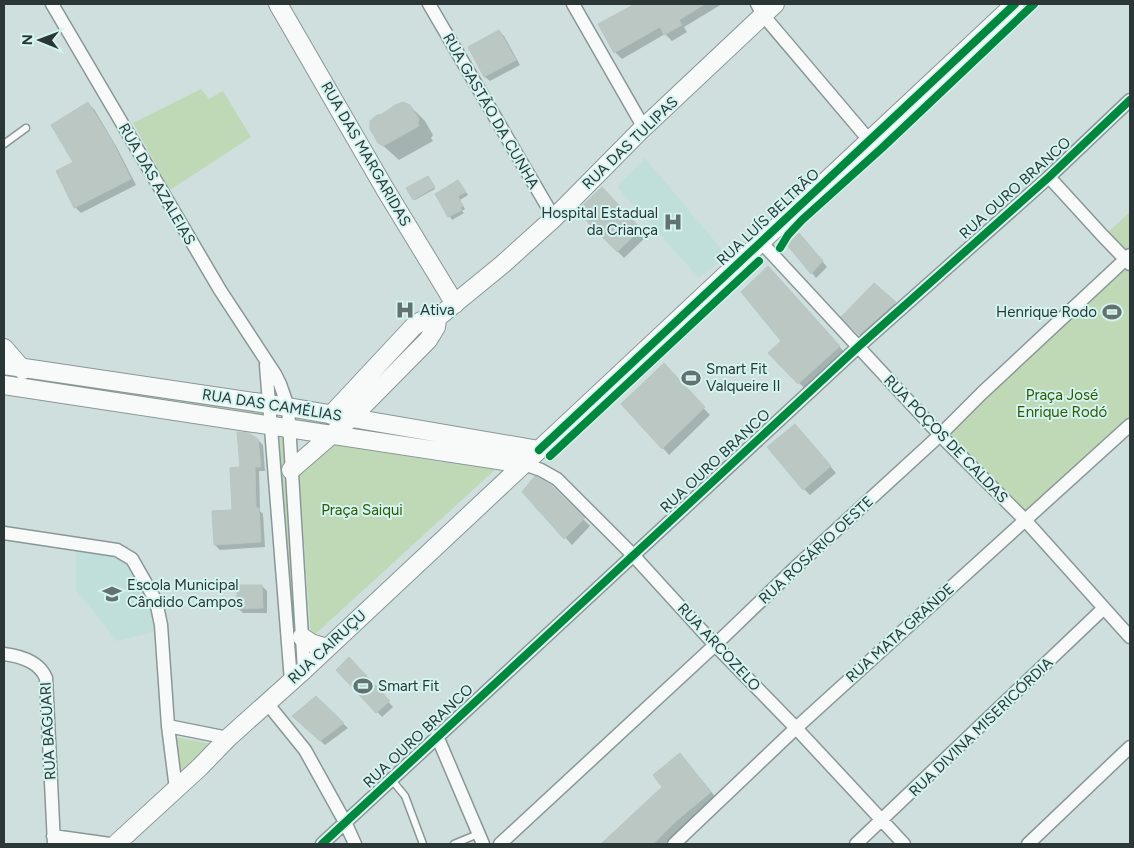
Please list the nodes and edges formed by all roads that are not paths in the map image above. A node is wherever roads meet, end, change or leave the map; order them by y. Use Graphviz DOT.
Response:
graph roads {
  1 [pos="52,4"];
  2 [pos="278,4"];
  3 [pos="429,4"];
  4 [pos="574,4"];
  5 [pos="1015,4"];
  6 [pos="765,8"];
  7 [pos="1130,100"];
  8 [pos="26,128"];
  9 [pos="644,128"];
  10 [pos="869,140"];
  11 [pos="4,144"];
  12 [pos="1049,177"];
  13 [pos="554,218"];
  14 [pos="761,242"];
  15 [pos="1129,259"];
  16 [pos="455,304"];
  17 [pos="437,318"];
  18 [pos="858,346"];
  19 [pos="4,348"];
  20 [pos="266,363"];
  21 [pos="4,365"];
  22 [pos="21,367"];
  23 [pos="4,385"];
  24 [pos="36,390"];
  25 [pos="270,404"];
  26 [pos="288,407"];
  27 [pos="331,415"];
  28 [pos="351,418"];
  29 [pos="1130,425"];
  30 [pos="280,427"];
  31 [pos="332,435"];
  32 [pos="940,435"];
  33 [pos="539,450"];
  34 [pos="524,464"];
  35 [pos="290,470"];
  36 [pos="1025,520"];
  37 [pos="4,533"];
  38 [pos="296,548"];
  39 [pos="281,549"];
  40 [pos="634,556"];
  41 [pos="1104,608"];
  42 [pos="302,637"];
  43 [pos="1130,637"];
  44 [pos="715,645"];
  45 [pos="327,648"];
  46 [pos="4,654"];
  47 [pos="297,675"];
  48 [pos="267,703"];
  49 [pos="168,726"];
  50 [pos="796,728"];
  51 [pos="437,736"];
  52 [pos="228,738"];
  53 [pos="1130,747"];
  54 [pos="391,779"];
  55 [pos="176,789"];
  56 [pos="882,821"];
  57 [pos="345,822"];
  58 [pos="481,839"];
  59 [pos="54,840"];
  60 [pos="110,844"];
  61 [pos="116,844"];
  62 [pos="322,844"];
  63 [pos="355,844"];
  64 [pos="423,844"];
  65 [pos="454,844"];
  66 [pos="500,844"];
  67 [pos="674,844"];
  68 [pos="856,844"];
  69 [pos="904,844"];
  70 [pos="1028,844"];
  1 -- 20 [label="street, RUA DAS AZALEIAS"];
  2 -- 16 [label="street, RUA DAS MARGARIDAS"];
  3 -- 13 [label="street, RUA GASTÃO DA CUNHA"];
  4 -- 9 [label="street"];
  5 -- 10 [label="street, RUA LUÍS BELTRÃO"];
  6 -- 9 [label="street, RUA DAS TULIPAS"];
  6 -- 10 [label="street"];
  7 -- 12 [label="street, RUA OURO BRANCO"];
  8 -- 11 [label="lane"];
  9 -- 13 [label="street, RUA DAS TULIPAS"];
  10 -- 14 [label="street, RUA LUÍS BELTRÃO"];
  12 -- 15 [label="street"];
  12 -- 18 [label="street, RUA OURO BRANCO"];
  13 -- 16 [label="street, RUA DAS TULIPAS"];
  14 -- 18 [label="street, RUA POÇOS DE CALDAS"];
  14 -- 33 [label="street, RUA LUÍS BELTRÃO"];
  15 -- 32 [label="street, RUA ROSÁRIO OESTE"];
  16 -- 17 [label="street, RUA DAS TULIPAS"];
  17 -- 27 [label="street, RUA DAS TULIPAS"];
  17 -- 28 [label="street, RUA DAS TULIPAS"];
  18 -- 32 [label="street, RUA POÇOS DE CALDAS"];
  18 -- 40 [label="street, RUA OURO BRANCO"];
  19 -- 22 [label="street"];
  20 -- 25 [label="street, RUA DAS AZALEIAS"];
  20 -- 26 [label="street, RUA DAS AZALEIAS"];
  21 -- 22 [label="street, RUA DAS CAMÉLIAS"];
  22 -- 24 [label="street"];
  22 -- 25 [label="street, RUA DAS CAMÉLIAS"];
  23 -- 24 [label="street, RUA DAS CAMÉLIAS"];
  24 -- 30 [label="street, RUA DAS CAMÉLIAS"];
  25 -- 26 [label="street, RUA DAS CAMÉLIAS"];
  25 -- 30 [label="street"];
  26 -- 27 [label="street, RUA DAS CAMÉLIAS"];
  26 -- 30 [label="street"];
  27 -- 28 [label="street, RUA DAS CAMÉLIAS"];
  28 -- 31 [label="street, RUA DAS TULIPAS"];
  28 -- 33 [label="street, RUA DAS CAMÉLIAS"];
  29 -- 36 [label="street, RUA MATA GRANDE"];
  30 -- 31 [label="street, RUA DAS CAMÉLIAS"];
  30 -- 35 [label="street"];
  30 -- 39 [label="street"];
  31 -- 34 [label="street, RUA DAS CAMÉLIAS"];
  31 -- 35 [label="street, RUA DAS TULIPAS"];
  32 -- 36 [label="street, RUA POÇOS DE CALDAS"];
  32 -- 44 [label="street, RUA ROSÁRIO OESTE"];
  33 -- 34 [label="street, RUA CAIRUÇU"];
  34 -- 40 [label="street, RUA ARCOZELO"];
  34 -- 45 [label="street, RUA CAIRUÇU"];
  35 -- 38 [label="street"];
  36 -- 41 [label="street, RUA POÇOS DE CALDAS"];
  36 -- 50 [label="street, RUA MATA GRANDE"];
  37 -- 49 [label="street"];
  38 -- 39 [label="street"];
  38 -- 42 [label="street"];
  39 -- 47 [label="street"];
  40 -- 44 [label="street, RUA ARCOZELO"];
  40 -- 51 [label="street, RUA OURO BRANCO"];
  41 -- 43 [label="street, RUA POÇOS DE CALDAS"];
  41 -- 56 [label="street, RUA DIVINA MISERICÓRDIA"];
  42 -- 45 [label="street"];
  42 -- 47 [label="street"];
  44 -- 50 [label="street, RUA ARCOZELO"];
  44 -- 66 [label="street, RUA ROSÁRIO OESTE"];
  45 -- 47 [label="street, RUA CAIRUÇU"];
  46 -- 59 [label="street, RUA BAGUARI"];
  47 -- 48 [label="street, RUA CAIRUÇU"];
  48 -- 52 [label="street, RUA CAIRUÇU"];
  48 -- 57 [label="street"];
  49 -- 52 [label="street"];
  49 -- 55 [label="street"];
  50 -- 56 [label="street, RUA ARCOZELO"];
  50 -- 67 [label="street, RUA MATA GRANDE"];
  51 -- 54 [label="street, RUA OURO BRANCO"];
  51 -- 58 [label="street"];
  52 -- 55 [label="street, RUA CAIRUÇU"];
  53 -- 70 [label="street"];
  54 -- 57 [label="street, RUA OURO BRANCO"];
  54 -- 64 [label="lane"];
  55 -- 61 [label="street, RUA CAIRUÇU"];
  56 -- 68 [label="street, RUA DIVINA MISERICÓRDIA"];
  56 -- 69 [label="street, RUA ARCOZELO"];
  57 -- 62 [label="street, RUA OURO BRANCO"];
  57 -- 63 [label="street"];
  58 -- 65 [label="lane"];
  59 -- 60 [label="street, RUA BAGUARI"];
}
